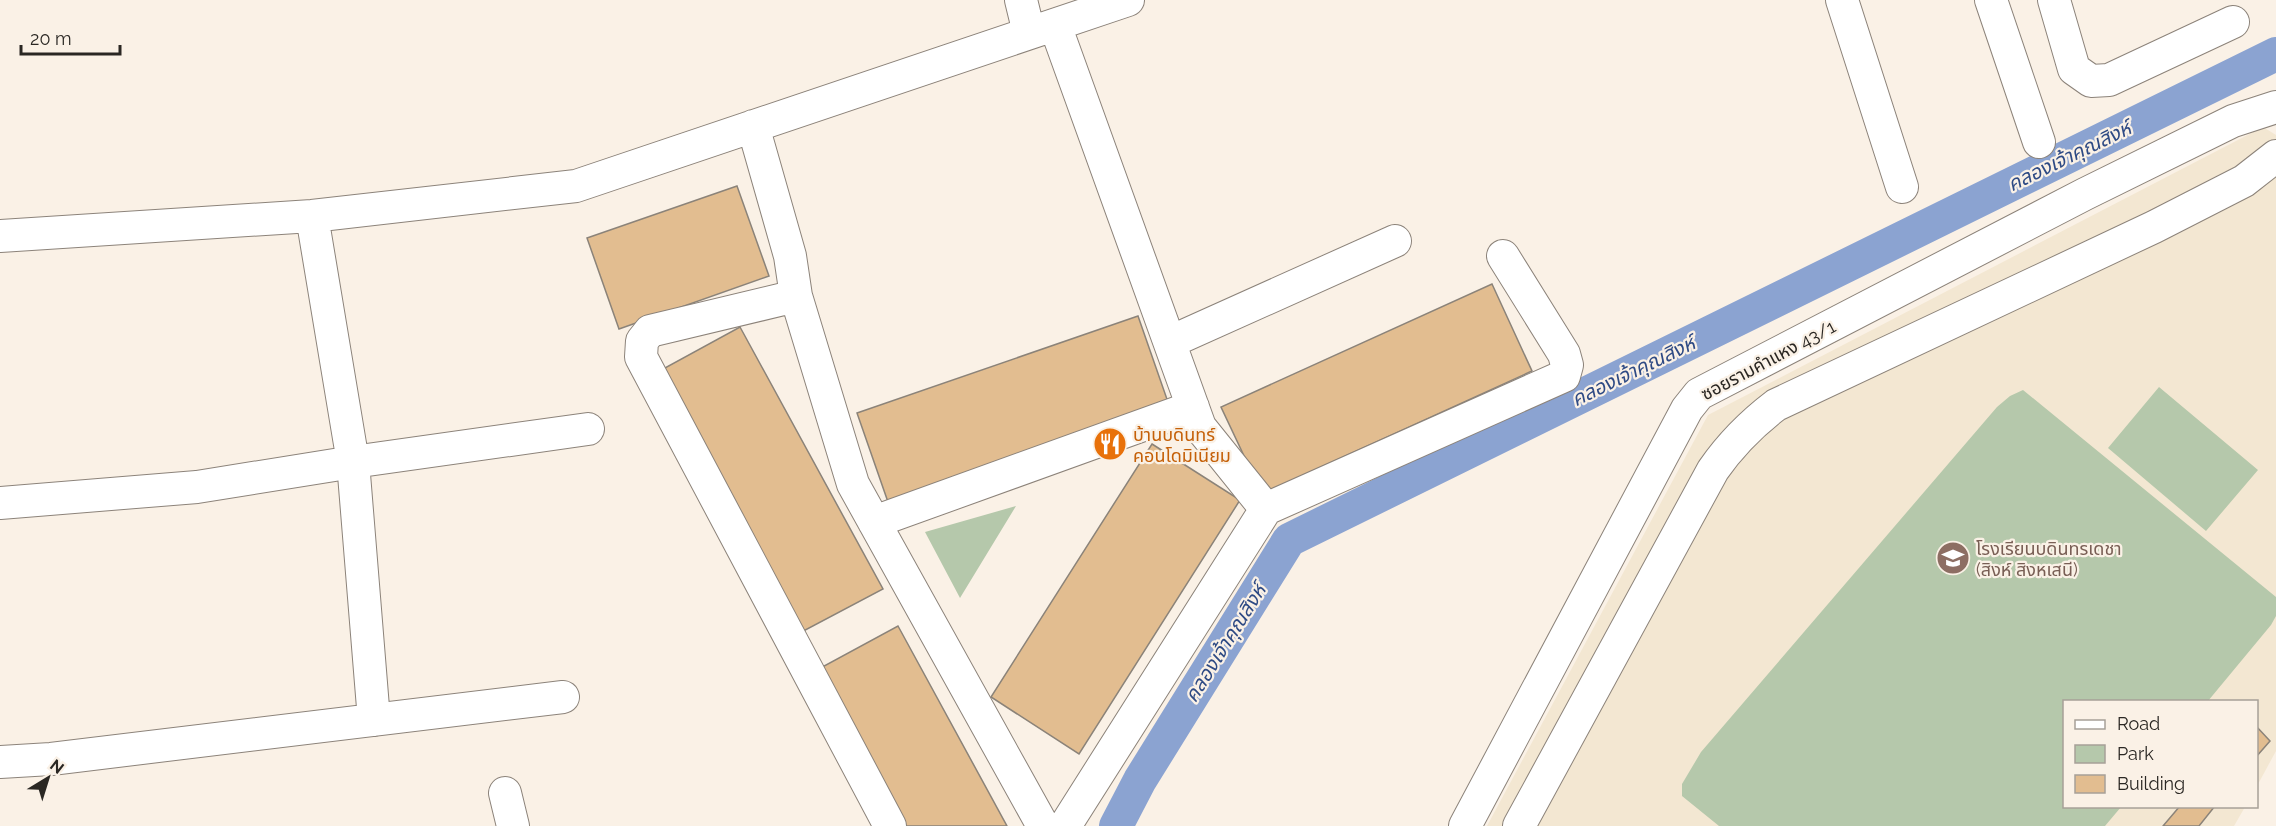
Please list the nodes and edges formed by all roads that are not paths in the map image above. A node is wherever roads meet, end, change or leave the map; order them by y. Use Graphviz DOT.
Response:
graph roads {
  1 [pos="1021,0"];
  2 [pos="1128,0"];
  3 [pos="1842,0"];
  4 [pos="1991,0"];
  5 [pos="2054,0"];
  6 [pos="2233,22"];
  7 [pos="1042,29"];
  8 [pos="2276,107"];
  9 [pos="753,126"];
  10 [pos="2039,142"];
  11 [pos="2276,156"];
  12 [pos="1902,187"];
  13 [pos="312,216"];
  14 [pos="0,236"];
  15 [pos="1395,241"];
  16 [pos="1503,256"];
  17 [pos="796,296"];
  18 [pos="1170,342"];
  19 [pos="1193,407"];
  20 [pos="588,429"];
  21 [pos="353,462"];
  22 [pos="0,503"];
  23 [pos="1266,509"];
  24 [pos="874,522"];
  25 [pos="563,697"];
  26 [pos="374,720"];
  27 [pos="0,762"];
  28 [pos="505,793"];
  29 [pos="513,826"];
  30 [pos="890,826"];
  31 [pos="1043,826"];
  32 [pos="1065,826"];
  33 [pos="1465,826"];
  34 [pos="1519,826"];
  1 -- 7 [label="street"];
  2 -- 7 [label="street"];
  3 -- 12 [label="street"];
  4 -- 10 [label="street"];
  5 -- 6 [label="street"];
  7 -- 9 [label="street"];
  7 -- 18 [label="street"];
  8 -- 33 [label="street, ซอยรามคำแหง 43/1"];
  9 -- 13 [label="street"];
  9 -- 17 [label="street"];
  11 -- 34 [label="street"];
  13 -- 14 [label="street"];
  13 -- 21 [label="street"];
  15 -- 18 [label="street"];
  16 -- 23 [label="street"];
  17 -- 24 [label="street"];
  17 -- 30 [label="street"];
  18 -- 19 [label="street"];
  19 -- 23 [label="street"];
  19 -- 24 [label="street"];
  20 -- 21 [label="street"];
  21 -- 22 [label="street"];
  21 -- 26 [label="street"];
  23 -- 32 [label="street"];
  24 -- 31 [label="street"];
  25 -- 26 [label="street"];
  26 -- 27 [label="street"];
  28 -- 29 [label="street"];
}
